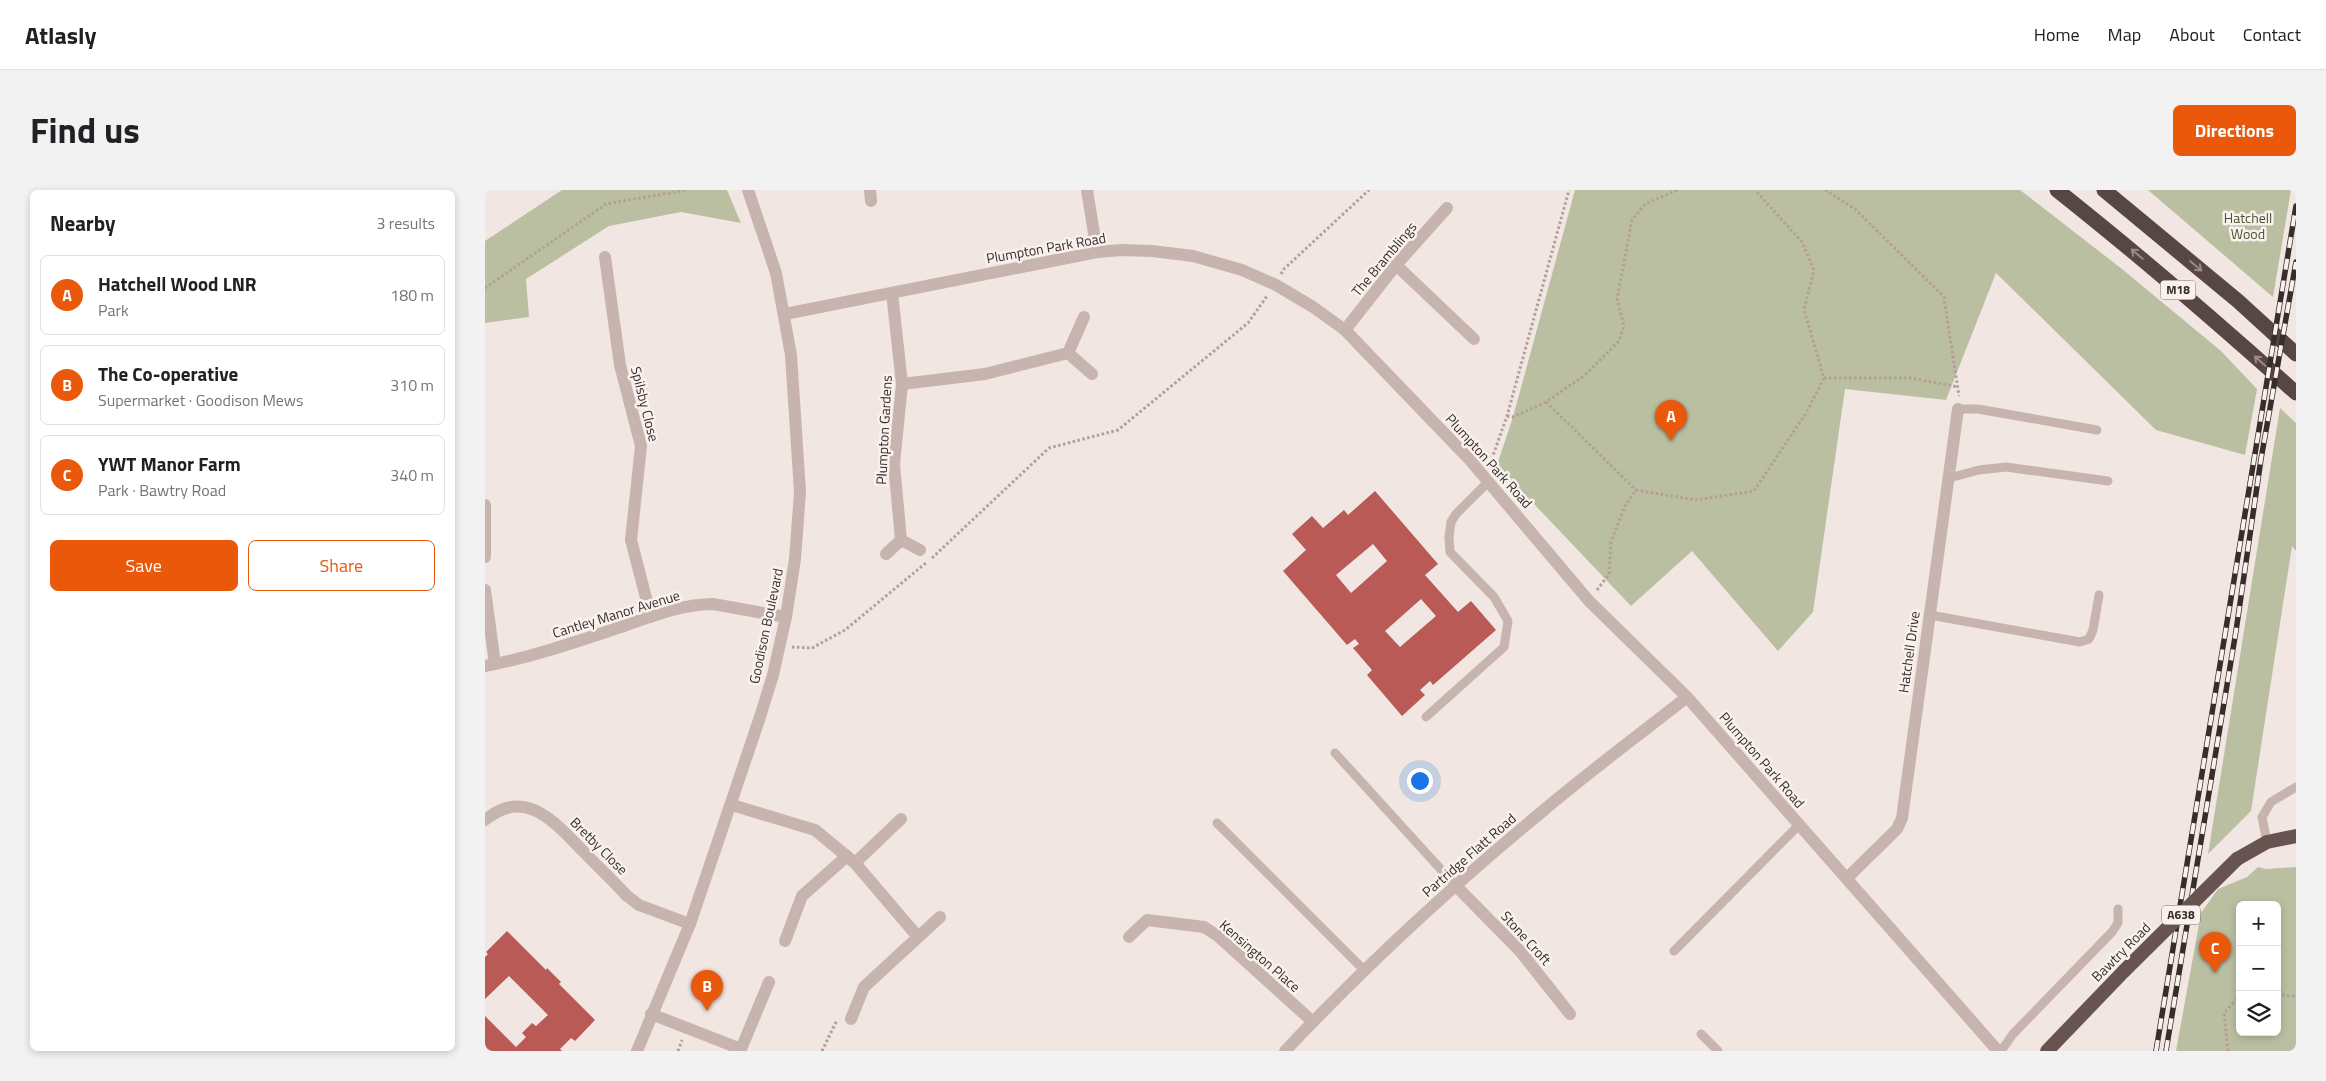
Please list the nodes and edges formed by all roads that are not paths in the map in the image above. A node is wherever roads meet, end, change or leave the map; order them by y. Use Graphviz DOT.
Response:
graph roads {
  1 [pos="748,190"];
  2 [pos="1087,190"];
  3 [pos="2057,190"];
  4 [pos="2104,190"];
  5 [pos="1447,208"];
  6 [pos="1097,252"];
  7 [pos="605,257"];
  8 [pos="1396,265"];
  9 [pos="892,293"];
  10 [pos="785,314"];
  11 [pos="1084,317"];
  12 [pos="1345,330"];
  13 [pos="1474,338"];
  14 [pos="1068,353"];
  15 [pos="2296,354"];
  16 [pos="1091,374"];
  17 [pos="903,384"];
  18 [pos="2296,393"];
  19 [pos="1958,409"];
  20 [pos="2097,430"];
  21 [pos="1486,478"];
  22 [pos="1949,478"];
  23 [pos="2108,481"];
  24 [pos="485,505"];
  25 [pos="901,540"];
  26 [pos="920,550"];
  27 [pos="886,554"];
  28 [pos="485,558"];
  29 [pos="485,590"];
  30 [pos="2099,595"];
  31 [pos="651,616"];
  32 [pos="1930,616"];
  33 [pos="786,617"];
  34 [pos="490,665"];
  35 [pos="1687,697"];
  36 [pos="1426,717"];
  37 [pos="1335,754"];
  38 [pos="2296,787"];
  39 [pos="732,805"];
  40 [pos="901,818"];
  41 [pos="485,820"];
  42 [pos="1217,824"];
  43 [pos="1800,824"];
  44 [pos="2296,836"];
  45 [pos="2267,842"];
  46 [pos="851,859"];
  47 [pos="1847,878"];
  48 [pos="1456,886"];
  49 [pos="2118,909"];
  50 [pos="940,918"];
  51 [pos="690,924"];
  52 [pos="918,937"];
  53 [pos="1129,937"];
  54 [pos="785,941"];
  55 [pos="1674,951"];
  56 [pos="1364,970"];
  57 [pos="769,982"];
  58 [pos="651,1014"];
  59 [pos="1570,1014"];
  60 [pos="851,1019"];
  61 [pos="1313,1022"];
  62 [pos="1701,1034"];
  63 [pos="740,1050"];
  64 [pos="637,1051"];
  65 [pos="1285,1051"];
  66 [pos="1718,1051"];
  67 [pos="1999,1051"];
  68 [pos="2047,1051"];
  1 -- 10 [label="street, Goodison Boulevard"];
  2 -- 6 [label="street"];
  18 -- 3 [label="highway, M18, one-way"];
  4 -- 15 [label="highway, M18, one-way"];
  5 -- 8 [label="street, The Bramblings"];
  6 -- 9 [label="street, Plumpton Park Road"];
  6 -- 12 [label="street, Plumpton Park Road"];
  7 -- 31 [label="street, Spilsby Close"];
  8 -- 12 [label="street, The Bramblings"];
  8 -- 13 [label="street"];
  9 -- 10 [label="street, Plumpton Park Road"];
  9 -- 17 [label="street, Plumpton Gardens"];
  10 -- 33 [label="street, Goodison Boulevard"];
  11 -- 14 [label="street"];
  12 -- 21 [label="street, Plumpton Park Road"];
  14 -- 16 [label="street"];
  14 -- 17 [label="street"];
  17 -- 25 [label="street, Plumpton Gardens"];
  19 -- 20 [label="lane"];
  19 -- 22 [label="street, Hatchell Drive"];
  21 -- 35 [label="street, Plumpton Park Road"];
  21 -- 36 [label="lane"];
  22 -- 23 [label="lane"];
  22 -- 32 [label="street, Hatchell Drive"];
  24 -- 28 [label="street"];
  25 -- 26 [label="street"];
  25 -- 27 [label="street"];
  29 -- 34 [label="street"];
  30 -- 32 [label="lane"];
  31 -- 33 [label="street, Cantley Manor Avenue"];
  31 -- 34 [label="street, Cantley Manor Avenue"];
  32 -- 47 [label="street, Hatchell Drive"];
  33 -- 39 [label="street, Goodison Boulevard"];
  35 -- 43 [label="street, Plumpton Park Road"];
  35 -- 48 [label="street, Partridge Flatt Road"];
  37 -- 48 [label="lane"];
  38 -- 45 [label="lane"];
  39 -- 46 [label="street"];
  39 -- 51 [label="street, Goodison Boulevard"];
  40 -- 46 [label="street"];
  41 -- 51 [label="street, Bretby Close"];
  42 -- 56 [label="lane"];
  43 -- 47 [label="street, Plumpton Park Road"];
  43 -- 55 [label="lane"];
  44 -- 45 [label="highway, Bawtry Road / A638"];
  45 -- 68 [label="highway, Bawtry Road / A638, bridge"];
  46 -- 52 [label="street"];
  46 -- 54 [label="street"];
  47 -- 67 [label="street, Plumpton Park Road"];
  48 -- 56 [label="street, Partridge Flatt Road"];
  48 -- 59 [label="street, Stone Croft"];
  49 -- 67 [label="lane"];
  50 -- 52 [label="street"];
  51 -- 58 [label="street, Goodison Boulevard"];
  52 -- 60 [label="street"];
  53 -- 61 [label="street, Kensington Place"];
  56 -- 61 [label="street, Partridge Flatt Road"];
  57 -- 63 [label="street"];
  58 -- 63 [label="street"];
  58 -- 64 [label="street, Goodison Boulevard"];
  61 -- 65 [label="street, Partridge Flatt Road"];
  62 -- 66 [label="lane"];
}
